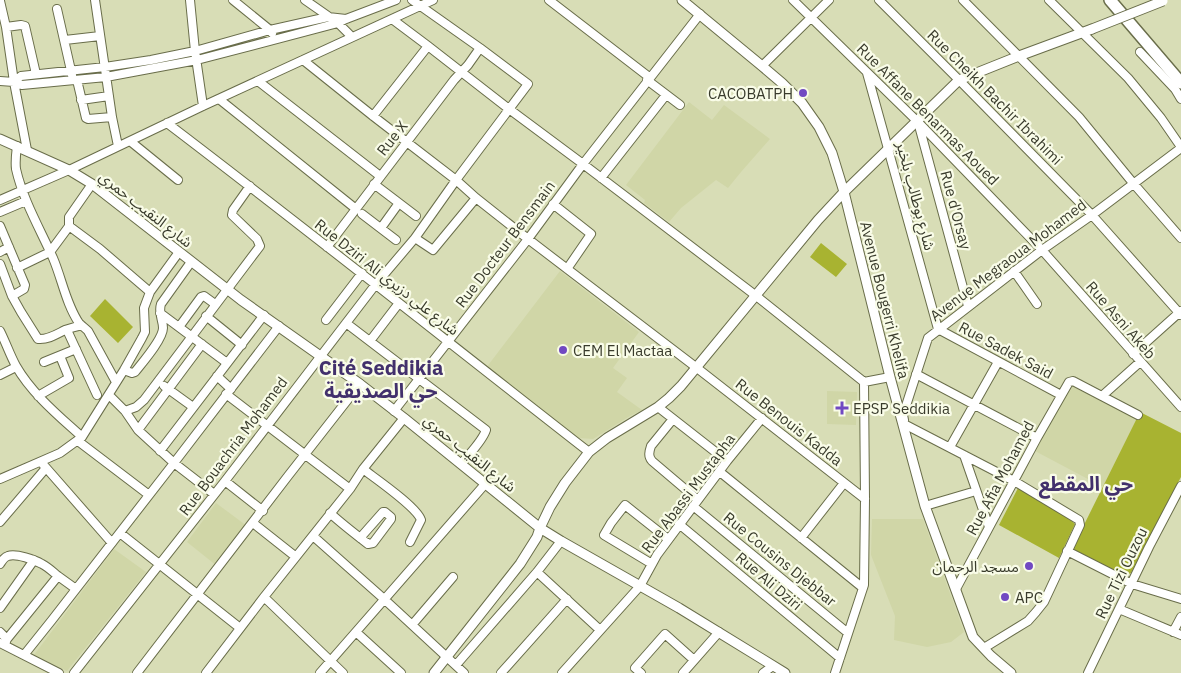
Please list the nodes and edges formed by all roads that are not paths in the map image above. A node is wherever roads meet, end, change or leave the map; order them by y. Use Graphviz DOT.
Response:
graph roads {
  1 [pos="95,0"];
  2 [pos="190,0"];
  3 [pos="234,0"];
  4 [pos="305,0"];
  5 [pos="396,0"];
  6 [pos="412,0"];
  7 [pos="433,0"];
  8 [pos="549,0"];
  9 [pos="682,0"];
  10 [pos="793,0"];
  11 [pos="830,0"];
  12 [pos="879,0"];
  13 [pos="963,0"];
  14 [pos="1049,0"];
  15 [pos="1110,0"];
  16 [pos="1120,0"];
  17 [pos="1164,0"];
  18 [pos="2,2"];
  19 [pos="421,6"];
  20 [pos="58,9"];
  21 [pos="700,14"];
  22 [pos="328,17"];
  23 [pos="346,18"];
  24 [pos="811,18"];
  25 [pos="392,19"];
  26 [pos="338,23"];
  27 [pos="6,27"];
  28 [pos="270,30"];
  29 [pos="1082,32"];
  30 [pos="100,36"];
  31 [pos="352,37"];
  32 [pos="275,39"];
  33 [pos="64,40"];
  34 [pos="428,46"];
  35 [pos="480,48"];
  36 [pos="195,51"];
  37 [pos="1140,52"];
  38 [pos="1019,56"];
  39 [pos="151,60"];
  40 [pos="197,60"];
  41 [pos="303,60"];
  42 [pos="762,66"];
  43 [pos="105,67"];
  44 [pos="154,69"];
  45 [pos="70,71"];
  46 [pos="462,72"];
  47 [pos="867,72"];
  48 [pos="1181,73"];
  49 [pos="36,74"];
  50 [pos="106,77"];
  51 [pos="648,79"];
  52 [pos="75,80"];
  53 [pos="960,80"];
  54 [pos="0,81"];
  55 [pos="258,81"];
  56 [pos="14,82"];
  57 [pos="1181,83"];
  58 [pos="666,95"];
  59 [pos="109,96"];
  60 [pos="219,99"];
  61 [pos="1181,99"];
  62 [pos="81,100"];
  63 [pos="203,106"];
  64 [pos="680,106"];
  65 [pos="508,109"];
  66 [pos="373,116"];
  67 [pos="112,117"];
  68 [pos="918,121"];
  69 [pos="167,124"];
  70 [pos="0,139"];
  71 [pos="130,141"];
  72 [pos="406,142"];
  73 [pos="17,146"];
  74 [pos="118,146"];
  75 [pos="1181,147"];
  76 [pos="889,149"];
  77 [pos="27,150"];
  78 [pos="582,164"];
  79 [pos="68,170"];
  80 [pos="380,176"];
  81 [pos="601,178"];
  82 [pos="178,180"];
  83 [pos="456,180"];
  84 [pos="1133,183"];
  85 [pos="92,184"];
  86 [pos="374,184"];
  87 [pos="250,186"];
  88 [pos="22,190"];
  89 [pos="844,192"];
  90 [pos="476,198"];
  91 [pos="0,200"];
  92 [pos="26,201"];
  93 [pos="399,203"];
  94 [pos="553,204"];
  95 [pos="359,211"];
  96 [pos="0,212"];
  97 [pos="1092,215"];
  98 [pos="416,216"];
  99 [pos="0,226"];
  100 [pos="68,226"];
  101 [pos="381,228"];
  102 [pos="415,238"];
  103 [pos="1181,238"];
  104 [pos="528,239"];
  105 [pos="396,240"];
  106 [pos="9,247"];
  107 [pos="327,247"];
  108 [pos="1042,250"];
  109 [pos="0,252"];
  110 [pos="50,252"];
  111 [pos="179,252"];
  112 [pos="191,262"];
  113 [pos="0,264"];
  114 [pos="17,268"];
  115 [pos="567,269"];
  116 [pos="1014,271"];
  117 [pos="362,274"];
  118 [pos="376,284"];
  119 [pos="227,289"];
  120 [pos="150,292"];
  121 [pos="755,295"];
  122 [pos="12,296"];
  123 [pos="215,304"];
  124 [pos="400,304"];
  125 [pos="1037,304"];
  126 [pos="968,306"];
  127 [pos="160,313"];
  128 [pos="1180,313"];
  129 [pos="264,315"];
  130 [pos="206,316"];
  131 [pos="326,320"];
  132 [pos="346,322"];
  133 [pos="81,325"];
  134 [pos="278,326"];
  135 [pos="179,327"];
  136 [pos="938,329"];
  137 [pos="67,330"];
  138 [pos="0,331"];
  139 [pos="192,337"];
  140 [pos="370,341"];
  141 [pos="447,342"];
  142 [pos="202,344"];
  143 [pos="242,345"];
  144 [pos="76,349"];
  145 [pos="1133,354"];
  146 [pos="60,356"];
  147 [pos="320,357"];
  148 [pos="44,362"];
  149 [pos="998,362"];
  150 [pos="1140,362"];
  151 [pos="227,363"];
  152 [pos="16,367"];
  153 [pos="696,368"];
  154 [pos="124,370"];
  155 [pos="916,374"];
  156 [pos="0,375"];
  157 [pos="217,376"];
  158 [pos="890,377"];
  159 [pos="419,378"];
  160 [pos="116,382"];
  161 [pos="159,382"];
  162 [pos="864,382"];
  163 [pos="360,384"];
  164 [pos="168,390"];
  165 [pos="228,391"];
  166 [pos="97,395"];
  167 [pos="109,395"];
  168 [pos="1061,395"];
  169 [pos="38,396"];
  170 [pos="1102,396"];
  171 [pos="974,404"];
  172 [pos="193,407"];
  173 [pos="658,407"];
  174 [pos="1181,407"];
  175 [pos="125,411"];
  176 [pos="394,411"];
  177 [pos="1138,414"];
  178 [pos="404,418"];
  179 [pos="762,418"];
  180 [pos="673,419"];
  181 [pos="267,425"];
  182 [pos="903,426"];
  183 [pos="138,430"];
  184 [pos="1037,438"];
  185 [pos="80,439"];
  186 [pos="950,447"];
  187 [pos="160,451"];
  188 [pos="588,452"];
  189 [pos="964,454"];
  190 [pos="305,455"];
  191 [pos="727,462"];
  192 [pos="174,463"];
  193 [pos="461,464"];
  194 [pos="43,465"];
  195 [pos="364,469"];
  196 [pos="720,472"];
  197 [pos="1,476"];
  198 [pos="224,481"];
  199 [pos="1014,481"];
  200 [pos="844,482"];
  201 [pos="486,483"];
  202 [pos="1181,486"];
  203 [pos="350,489"];
  204 [pos="976,491"];
  205 [pos="214,494"];
  206 [pos="149,495"];
  207 [pos="1178,497"];
  208 [pos="865,499"];
  209 [pos="696,503"];
  210 [pos="925,506"];
  211 [pos="263,511"];
  212 [pos="330,513"];
  213 [pos="0,522"];
  214 [pos="253,523"];
  215 [pos="680,524"];
  216 [pos="989,527"];
  217 [pos="540,528"];
  218 [pos="120,533"];
  219 [pos="313,536"];
  220 [pos="360,538"];
  221 [pos="801,538"];
  222 [pos="668,539"];
  223 [pos="561,541"];
  224 [pos="410,542"];
  225 [pos="112,543"];
  226 [pos="1067,551"];
  227 [pos="296,557"];
  228 [pos="34,560"];
  229 [pos="0,564"];
  230 [pos="159,564"];
  231 [pos="652,564"];
  232 [pos="537,572"];
  233 [pos="58,576"];
  234 [pos="454,577"];
  235 [pos="1132,584"];
  236 [pos="640,586"];
  237 [pos="863,588"];
  238 [pos="76,589"];
  239 [pos="956,589"];
  240 [pos="197,594"];
  241 [pos="264,597"];
  242 [pos="384,599"];
  243 [pos="567,599"];
  244 [pos="1181,600"];
  245 [pos="0,608"];
  246 [pos="1119,609"];
  247 [pos="1181,617"];
  248 [pos="412,625"];
  249 [pos="240,628"];
  250 [pos="600,630"];
  251 [pos="0,632"];
  252 [pos="356,632"];
  253 [pos="719,632"];
  254 [pos="848,633"];
  255 [pos="1177,634"];
  256 [pos="4,642"];
  257 [pos="984,648"];
  258 [pos="24,655"];
  259 [pos="447,656"];
  260 [pos="840,658"];
  261 [pos="694,660"];
  262 [pos="330,661"];
  263 [pos="456,665"];
  264 [pos="773,666"];
  265 [pos="59,673"];
  266 [pos="74,673"];
  267 [pos="137,673"];
  268 [pos="206,673"];
  269 [pos="320,673"];
  270 [pos="343,673"];
  271 [pos="401,673"];
  272 [pos="434,673"];
  273 [pos="464,673"];
  274 [pos="501,673"];
  275 [pos="562,673"];
  276 [pos="641,673"];
  277 [pos="683,673"];
  278 [pos="763,673"];
  279 [pos="785,673"];
  280 [pos="835,673"];
  281 [pos="1012,673"];
  282 [pos="1088,673"];
  1 -- 30 [label="street"];
  2 -- 36 [label="street"];
  3 -- 28 [label="street"];
  4 -- 22 [label="street"];
  5 -- 23 [label="street"];
  6 -- 19 [label="street"];
  7 -- 19 [label="street"];
  8 -- 51 [label="street"];
  9 -- 21 [label="main road, Avenue Bougerri Khelifa"];
  10 -- 24 [label="street, Rue Affane Benarmas Aoued"];
  11 -- 24 [label="street"];
  12 -- 53 [label="street, Rue Cheikh Bachir Ibrahimi"];
  13 -- 38 [label="street"];
  14 -- 29 [label="street"];
  15 -- 57 [label="highway"];
  16 -- 48 [label="highway"];
  17 -- 29 [label="main road, bridge"];
  18 -- 27 [label="street"];
  19 -- 25 [label="street"];
  19 -- 35 [label="street"];
  20 -- 33 [label="street"];
  21 -- 42 [label="main road, Avenue Bougerri Khelifa"];
  21 -- 51 [label="street, Rue Docteur Bensmain"];
  22 -- 23 [label="street"];
  22 -- 26 [label="street"];
  22 -- 28 [label="street"];
  23 -- 26 [label="street"];
  24 -- 42 [label="street"];
  24 -- 47 [label="street, Rue Affane Benarmas Aoued"];
  25 -- 31 [label="street"];
  25 -- 34 [label="street"];
  26 -- 31 [label="street"];
  26 -- 32 [label="street"];
  27 -- 49 [label="street"];
  27 -- 56 [label="street"];
  28 -- 32 [label="street"];
  28 -- 36 [label="street"];
  29 -- 38 [label="main road"];
  29 -- 75 [label="street"];
  30 -- 33 [label="street"];
  30 -- 43 [label="street"];
  31 -- 41 [label="street"];
  32 -- 40 [label="street"];
  33 -- 45 [label="street"];
  34 -- 46 [label="street"];
  34 -- 66 [label="street"];
  35 -- 46 [label="street, Rue X"];
  35 -- 65 [label="street, Rue Bouachria Mohamed"];
  36 -- 39 [label="street"];
  36 -- 40 [label="street"];
  37 -- 61 [label="street"];
  38 -- 53 [label="main road"];
  38 -- 84 [label="street"];
  39 -- 43 [label="street"];
  39 -- 44 [label="street"];
  40 -- 44 [label="street"];
  40 -- 63 [label="street"];
  41 -- 55 [label="street"];
  41 -- 66 [label="street, Rue Benouis Kadda"];
  42 -- 89 [label="main road, Avenue Bougerri Khelifa"];
  43 -- 45 [label="street"];
  43 -- 50 [label="street"];
  44 -- 50 [label="street"];
  45 -- 49 [label="street"];
  45 -- 52 [label="street"];
  46 -- 65 [label="street"];
  46 -- 72 [label="street, Rue X"];
  47 -- 68 [label="street, Rue Affane Benarmas Aoued"];
  47 -- 76 [label="street, شارع بوطالب بلخير"];
  49 -- 56 [label="street"];
  50 -- 52 [label="street"];
  50 -- 59 [label="street"];
  51 -- 58 [label="street"];
  51 -- 78 [label="street, Rue Docteur Bensmain"];
  52 -- 56 [label="street"];
  52 -- 62 [label="street"];
  53 -- 68 [label="main road"];
  53 -- 97 [label="street, Rue Cheikh Bachir Ibrahimi"];
  54 -- 56 [label="street"];
  55 -- 60 [label="street"];
  55 -- 80 [label="street"];
  56 -- 77 [label="street"];
  58 -- 64 [label="street"];
  58 -- 81 [label="street"];
  59 -- 62 [label="street"];
  59 -- 67 [label="street"];
  60 -- 63 [label="street"];
  60 -- 95 [label="street"];
  62 -- 67 [label="street"];
  63 -- 69 [label="street"];
  65 -- 78 [label="street"];
  65 -- 83 [label="street, Rue Bouachria Mohamed"];
  66 -- 72 [label="street, Rue Benouis Kadda"];
  67 -- 74 [label="street"];
  68 -- 76 [label="main road"];
  68 -- 108 [label="street, Rue Affane Benarmas Aoued"];
  68 -- 126 [label="street, Rue d'Orsay"];
  69 -- 71 [label="street"];
  69 -- 87 [label="street, Rue Dziri Ali شارع علي دزيري"];
  70 -- 73 [label="main road, شارع النقيب حمري"];
  71 -- 74 [label="street"];
  71 -- 82 [label="street"];
  72 -- 80 [label="street, Rue X"];
  72 -- 83 [label="street, Rue Benouis Kadda"];
  73 -- 77 [label="main road, شارع النقيب حمري"];
  73 -- 88 [label="street"];
  74 -- 79 [label="street"];
  75 -- 84 [label="street, Avenue Megraoua Mohamed"];
  76 -- 89 [label="main road"];
  76 -- 136 [label="street, شارع بوطالب بلخير"];
  77 -- 79 [label="main road, شارع النقيب حمري"];
  78 -- 81 [label="street"];
  78 -- 94 [label="street, Rue Docteur Bensmain"];
  79 -- 85 [label="main road, شارع النقيب حمري"];
  79 -- 88 [label="street"];
  80 -- 86 [label="street, Rue X"];
  81 -- 121 [label="street"];
  83 -- 90 [label="street, Rue Benouis Kadda"];
  83 -- 102 [label="street, Rue Bouachria Mohamed"];
  84 -- 97 [label="street, Avenue Megraoua Mohamed"];
  84 -- 103 [label="street"];
  85 -- 100 [label="street"];
  85 -- 111 [label="main road, شارع النقيب حمري"];
  86 -- 93 [label="street"];
  86 -- 95 [label="street, Rue X"];
  87 -- 107 [label="street, Rue Dziri Ali شارع علي دزيري"];
  87 -- 119 [label="street"];
  88 -- 91 [label="street"];
  88 -- 92 [label="street"];
  89 -- 121 [label="main road"];
  89 -- 158 [label="main road, Avenue Bougerri Khelifa"];
  90 -- 102 [label="street"];
  90 -- 104 [label="street, Rue Benouis Kadda"];
  92 -- 96 [label="street"];
  92 -- 110 [label="street"];
  93 -- 98 [label="street"];
  93 -- 101 [label="street"];
  94 -- 104 [label="street, Rue Docteur Bensmain"];
  94 -- 115 [label="street"];
  95 -- 101 [label="street"];
  95 -- 107 [label="street, Rue X"];
  97 -- 108 [label="street, Avenue Megraoua Mohamed"];
  97 -- 128 [label="street, Rue Cheikh Bachir Ibrahimi"];
  99 -- 106 [label="street"];
  100 -- 110 [label="street"];
  100 -- 120 [label="street"];
  101 -- 105 [label="street"];
  102 -- 118 [label="street, Rue Bouachria Mohamed"];
  104 -- 115 [label="street, Rue Benouis Kadda"];
  104 -- 141 [label="street, Rue Docteur Bensmain"];
  106 -- 109 [label="street"];
  106 -- 114 [label="street"];
  107 -- 117 [label="street, Rue Dziri Ali شارع علي دزيري"];
  108 -- 116 [label="street, Avenue Megraoua Mohamed"];
  108 -- 145 [label="street, Rue Asni Akeb"];
  110 -- 114 [label="street"];
  110 -- 133 [label="street"];
  111 -- 112 [label="main road, شارع النقيب حمري"];
  111 -- 120 [label="street"];
  112 -- 119 [label="main road, شارع النقيب حمري"];
  112 -- 127 [label="street"];
  113 -- 122 [label="street"];
  114 -- 122 [label="street"];
  115 -- 153 [label="street, Rue Benouis Kadda"];
  116 -- 125 [label="street"];
  116 -- 126 [label="street, Avenue Megraoua Mohamed"];
  117 -- 118 [label="street, Rue Dziri Ali شارع علي دزيري"];
  117 -- 131 [label="street"];
  118 -- 124 [label="street, Rue Dziri Ali شارع علي دزيري"];
  118 -- 132 [label="street, Rue Bouachria Mohamed"];
  119 -- 123 [label="street"];
  119 -- 129 [label="main road, شارع النقيب حمري"];
  120 -- 154 [label="street"];
  121 -- 153 [label="main road"];
  121 -- 162 [label="street"];
  122 -- 137 [label="street"];
  123 -- 130 [label="street"];
  123 -- 135 [label="street"];
  124 -- 140 [label="street"];
  124 -- 141 [label="street, Rue Dziri Ali شارع علي دزيري"];
  126 -- 136 [label="street, Avenue Megraoua Mohamed"];
  127 -- 135 [label="street"];
  127 -- 154 [label="street"];
  128 -- 145 [label="street"];
  129 -- 134 [label="main road, شارع النقيب حمري"];
  129 -- 143 [label="street"];
  130 -- 139 [label="street"];
  130 -- 143 [label="street"];
  132 -- 140 [label="street"];
  132 -- 147 [label="street, Rue Bouachria Mohamed"];
  133 -- 137 [label="street"];
  133 -- 160 [label="street"];
  134 -- 147 [label="main road, شارع النقيب حمري"];
  134 -- 165 [label="street"];
  135 -- 139 [label="street"];
  136 -- 149 [label="street, Rue Sadek Said"];
  136 -- 155 [label="street, Avenue Megraoua Mohamed"];
  137 -- 144 [label="street"];
  138 -- 152 [label="street"];
  139 -- 142 [label="street"];
  139 -- 161 [label="street"];
  140 -- 159 [label="street"];
  141 -- 159 [label="street, Rue Docteur Bensmain"];
  141 -- 188 [label="street, Rue Dziri Ali شارع علي دزيري"];
  142 -- 151 [label="street"];
  142 -- 164 [label="street"];
  143 -- 151 [label="street"];
  144 -- 146 [label="street"];
  144 -- 166 [label="street"];
  145 -- 150 [label="street, Rue Asni Akeb"];
  146 -- 148 [label="street"];
  146 -- 169 [label="street"];
  147 -- 163 [label="main road, شارع النقيب حمري"];
  147 -- 181 [label="street, Rue Bouachria Mohamed"];
  149 -- 168 [label="street, Rue Sadek Said"];
  149 -- 171 [label="street"];
  150 -- 170 [label="street"];
  150 -- 174 [label="street, Rue Asni Akeb"];
  151 -- 157 [label="street"];
  152 -- 156 [label="street"];
  152 -- 169 [label="street"];
  153 -- 173 [label="main road"];
  153 -- 179 [label="street, Rue Benouis Kadda"];
  154 -- 160 [label="street"];
  155 -- 171 [label="street"];
  155 -- 182 [label="street, Avenue Megraoua Mohamed"];
  157 -- 165 [label="street"];
  157 -- 172 [label="street"];
  158 -- 162 [label="street"];
  158 -- 182 [label="main road, Avenue Bougerri Khelifa"];
  159 -- 176 [label="street, Rue Docteur Bensmain"];
  159 -- 193 [label="street"];
  160 -- 167 [label="street"];
  161 -- 164 [label="street"];
  161 -- 175 [label="street"];
  162 -- 208 [label="street"];
  163 -- 176 [label="main road, شارع النقيب حمري"];
  163 -- 190 [label="street"];
  164 -- 172 [label="street"];
  164 -- 183 [label="street"];
  165 -- 181 [label="street"];
  165 -- 192 [label="street"];
  167 -- 175 [label="street"];
  167 -- 185 [label="street"];
  168 -- 170 [label="street, Rue Afia Mohamed"];
  168 -- 184 [label="street, Rue Afia Mohamed"];
  169 -- 185 [label="street"];
  170 -- 177 [label="street"];
  171 -- 184 [label="street"];
  171 -- 186 [label="street"];
  172 -- 187 [label="street"];
  173 -- 180 [label="street"];
  173 -- 188 [label="main road"];
  175 -- 183 [label="street"];
  176 -- 178 [label="main road, شارع النقيب حمري"];
  178 -- 193 [label="main road, شارع النقيب حمري"];
  178 -- 195 [label="street"];
  179 -- 191 [label="street, Rue Abassi Mustapha"];
  179 -- 200 [label="street, Rue Benouis Kadda"];
  180 -- 191 [label="street"];
  180 -- 209 [label="street, Rue Cousins Djebbar"];
  181 -- 190 [label="street"];
  181 -- 198 [label="street, Rue Bouachria Mohamed"];
  182 -- 186 [label="street"];
  182 -- 210 [label="main road, Avenue Bougerri Khelifa"];
  183 -- 187 [label="street"];
  184 -- 199 [label="street, Rue Afia Mohamed"];
  185 -- 194 [label="street"];
  185 -- 206 [label="street"];
  186 -- 189 [label="street"];
  187 -- 192 [label="street"];
  188 -- 217 [label="main road"];
  189 -- 199 [label="street"];
  189 -- 204 [label="street"];
  190 -- 203 [label="street"];
  190 -- 211 [label="street"];
  191 -- 196 [label="street, Rue Abassi Mustapha"];
  192 -- 205 [label="street"];
  192 -- 206 [label="street"];
  193 -- 201 [label="main road, شارع النقيب حمري"];
  194 -- 197 [label="street"];
  194 -- 213 [label="street"];
  194 -- 225 [label="street"];
  195 -- 203 [label="street"];
  195 -- 224 [label="street"];
  196 -- 209 [label="street, Rue Abassi Mustapha"];
  196 -- 221 [label="street"];
  198 -- 205 [label="street, Rue Bouachria Mohamed"];
  198 -- 211 [label="street"];
  199 -- 216 [label="street, Rue Afia Mohamed"];
  199 -- 226 [label="street"];
  200 -- 208 [label="street, Rue Benouis Kadda"];
  200 -- 221 [label="street"];
  201 -- 217 [label="main road, شارع النقيب حمري"];
  201 -- 242 [label="street"];
  202 -- 207 [label="street, Rue Tizi Ouzou"];
  203 -- 212 [label="street"];
  204 -- 210 [label="street"];
  204 -- 216 [label="street"];
  205 -- 230 [label="street, Rue Bouachria Mohamed"];
  206 -- 218 [label="street"];
  207 -- 235 [label="street, Rue Tizi Ouzou"];
  208 -- 237 [label="street"];
  209 -- 215 [label="street, Rue Abassi Mustapha"];
  209 -- 254 [label="street, Rue Cousins Djebbar"];
  210 -- 239 [label="main road, Avenue Bougerri Khelifa"];
  211 -- 214 [label="street"];
  212 -- 219 [label="street"];
  212 -- 220 [label="street"];
  214 -- 227 [label="street"];
  214 -- 240 [label="street"];
  215 -- 222 [label="street, Rue Abassi Mustapha"];
  215 -- 260 [label="street, Rue Ali Dziri"];
  216 -- 239 [label="street, Rue Afia Mohamed"];
  217 -- 223 [label="main road, شارع النقيب حمري"];
  217 -- 259 [label="main road"];
  218 -- 225 [label="street"];
  218 -- 230 [label="street"];
  219 -- 227 [label="street"];
  219 -- 242 [label="street"];
  221 -- 237 [label="street"];
  222 -- 231 [label="street, Rue Abassi Mustapha"];
  222 -- 231 [label="street"];
  223 -- 232 [label="street"];
  223 -- 236 [label="main road, شارع النقيب حمري"];
  225 -- 238 [label="street"];
  226 -- 235 [label="street"];
  226 -- 257 [label="street"];
  227 -- 241 [label="street"];
  228 -- 229 [label="street"];
  228 -- 233 [label="street"];
  228 -- 245 [label="street"];
  230 -- 240 [label="street"];
  230 -- 266 [label="street, Rue Bouachria Mohamed"];
  231 -- 236 [label="street, Rue Abassi Mustapha"];
  232 -- 243 [label="street"];
  232 -- 263 [label="street"];
  233 -- 238 [label="street"];
  233 -- 256 [label="street"];
  234 -- 248 [label="street"];
  235 -- 244 [label="street"];
  235 -- 246 [label="street, Rue Tizi Ouzou"];
  236 -- 250 [label="street, Rue Abassi Mustapha"];
  236 -- 253 [label="main road, شارع النقيب حمري"];
  237 -- 254 [label="street"];
  238 -- 258 [label="street"];
  239 -- 257 [label="main road, Avenue Bougerri Khelifa"];
  240 -- 249 [label="street"];
  240 -- 267 [label="street"];
  241 -- 249 [label="street"];
  241 -- 262 [label="street"];
  242 -- 248 [label="street"];
  242 -- 252 [label="street"];
  243 -- 250 [label="street"];
  243 -- 274 [label="street"];
  246 -- 255 [label="street"];
  246 -- 282 [label="street, Rue Tizi Ouzou"];
  247 -- 255 [label="street"];
  248 -- 259 [label="street"];
  249 -- 268 [label="street"];
  250 -- 275 [label="street, Rue Abassi Mustapha"];
  251 -- 256 [label="street"];
  252 -- 262 [label="street"];
  252 -- 271 [label="street"];
  253 -- 261 [label="street"];
  253 -- 264 [label="main road, شارع النقيب حمري"];
  254 -- 260 [label="street"];
  256 -- 258 [label="street"];
  257 -- 281 [label="main road, Avenue Bougerri Khelifa"];
  258 -- 265 [label="street"];
  259 -- 263 [label="street"];
  259 -- 272 [label="main road"];
  260 -- 280 [label="street"];
  261 -- 276 [label="street"];
  261 -- 277 [label="street"];
  262 -- 269 [label="street"];
  262 -- 270 [label="street"];
  263 -- 273 [label="street"];
  264 -- 278 [label="street"];
  264 -- 279 [label="main road, شارع النقيب حمري"];
}
